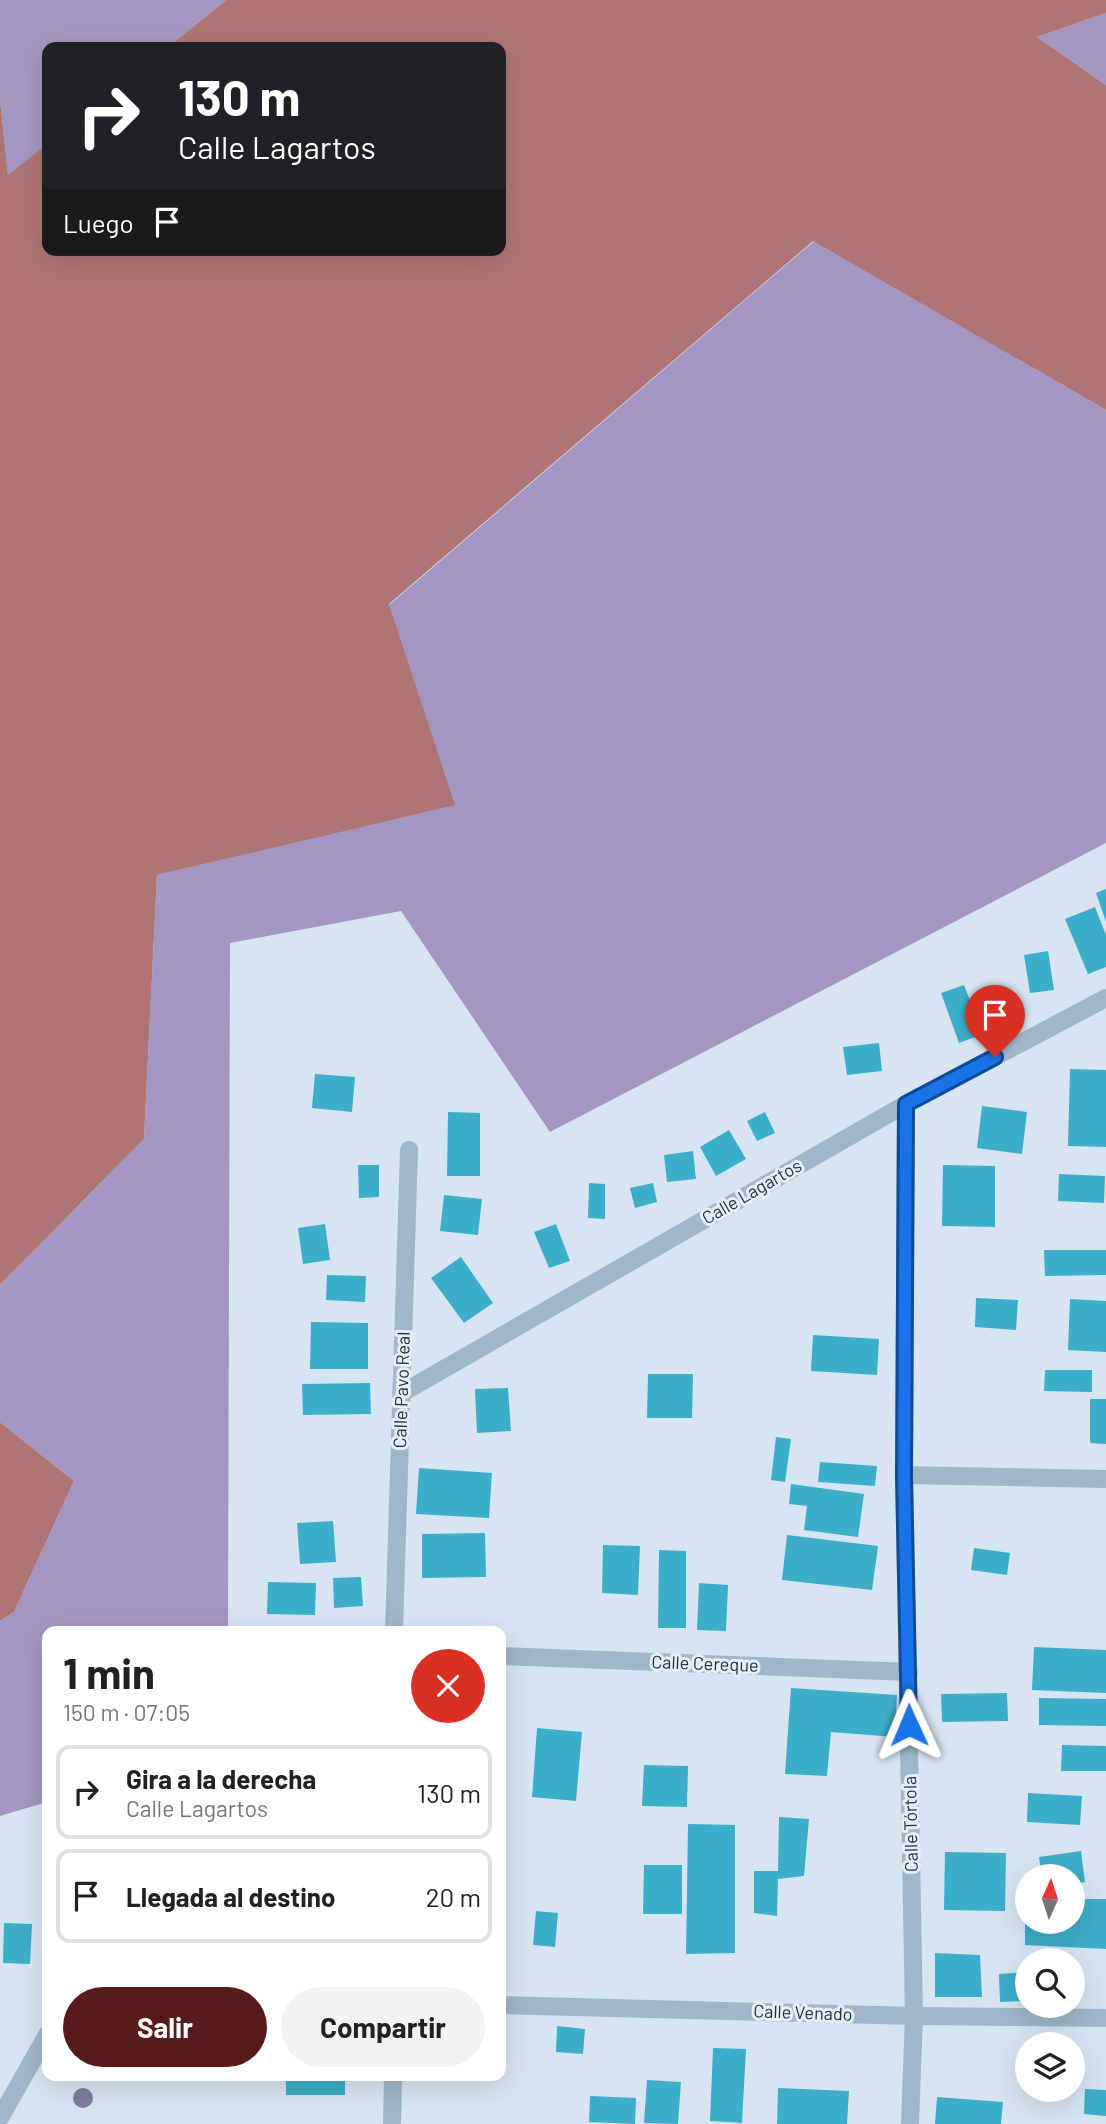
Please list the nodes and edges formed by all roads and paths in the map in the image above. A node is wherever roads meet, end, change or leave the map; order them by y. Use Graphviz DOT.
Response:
graph roads {
  1 [pos="1106,998"];
  2 [pos="906,1104"];
  3 [pos="409,1150"];
  4 [pos="401,1393"];
  5 [pos="904,1475"];
  6 [pos="1106,1479"];
  7 [pos="394,1626"];
  8 [pos="506,1656"];
  9 [pos="909,1672"];
  10 [pos="506,2005"];
  11 [pos="914,2016"];
  12 [pos="1106,2018"];
  13 [pos="42,2044"];
  14 [pos="393,2081"];
  15 [pos="0,2118"];
  16 [pos="393,2124"];
  17 [pos="910,2124"];
  1 -- 2 [label="street, Calle Lagartos"];
  2 -- 4 [label="street, Calle Lagartos"];
  2 -- 5 [label="street, Calle Tórtola"];
  3 -- 4 [label="street, Calle Pavo Real"];
  4 -- 7 [label="street, Calle Pavo Real"];
  5 -- 6 [label="street"];
  5 -- 9 [label="street, Calle Tórtola"];
  8 -- 9 [label="street, Calle Cereque"];
  9 -- 11 [label="street, Calle Tórtola"];
  10 -- 11 [label="street, Calle Venado"];
  11 -- 12 [label="street, Calle Venado"];
  11 -- 17 [label="street, Calle Tórtola"];
  13 -- 15 [label="street"];
  14 -- 16 [label="street"];
}
